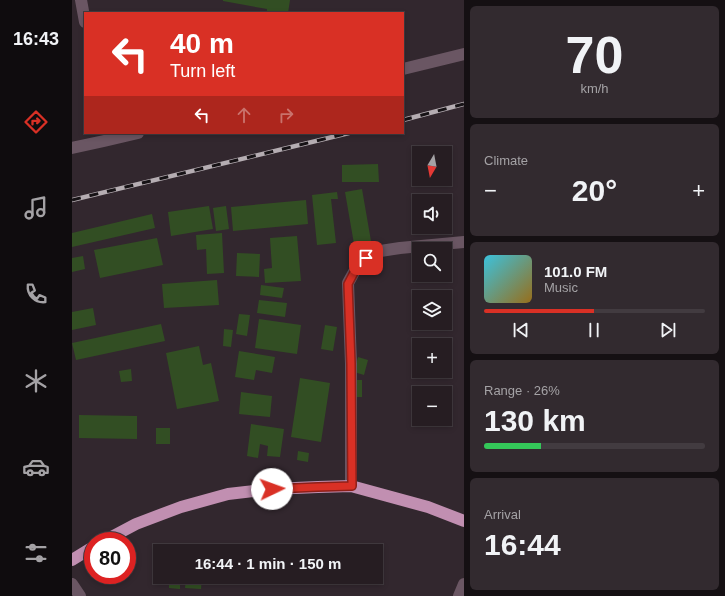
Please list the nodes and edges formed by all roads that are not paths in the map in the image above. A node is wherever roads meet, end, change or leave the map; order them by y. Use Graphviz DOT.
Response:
graph roads {
  1 [pos="81,0"];
  2 [pos="84,16"];
  3 [pos="464,54"];
  4 [pos="404,69"];
  5 [pos="130,134"];
  6 [pos="104,137"];
  7 [pos="72,148"];
  8 [pos="464,242"];
  9 [pos="352,486"];
  10 [pos="464,521"];
  11 [pos="121,532"];
  12 [pos="84,553"];
  13 [pos="72,560"];
  14 [pos="72,584"];
  15 [pos="464,584"];
  16 [pos="80,596"];
  17 [pos="459,596"];
  1 -- 2 [label="street"];
  3 -- 4 [label="street"];
  5 -- 6 [label="street"];
  6 -- 7 [label="street"];
  8 -- 9 [label="street"];
  9 -- 10 [label="highway"];
  9 -- 11 [label="highway"];
  12 -- 13 [label="highway"];
  14 -- 16 [label="street"];
  15 -- 17 [label="street"];
}
